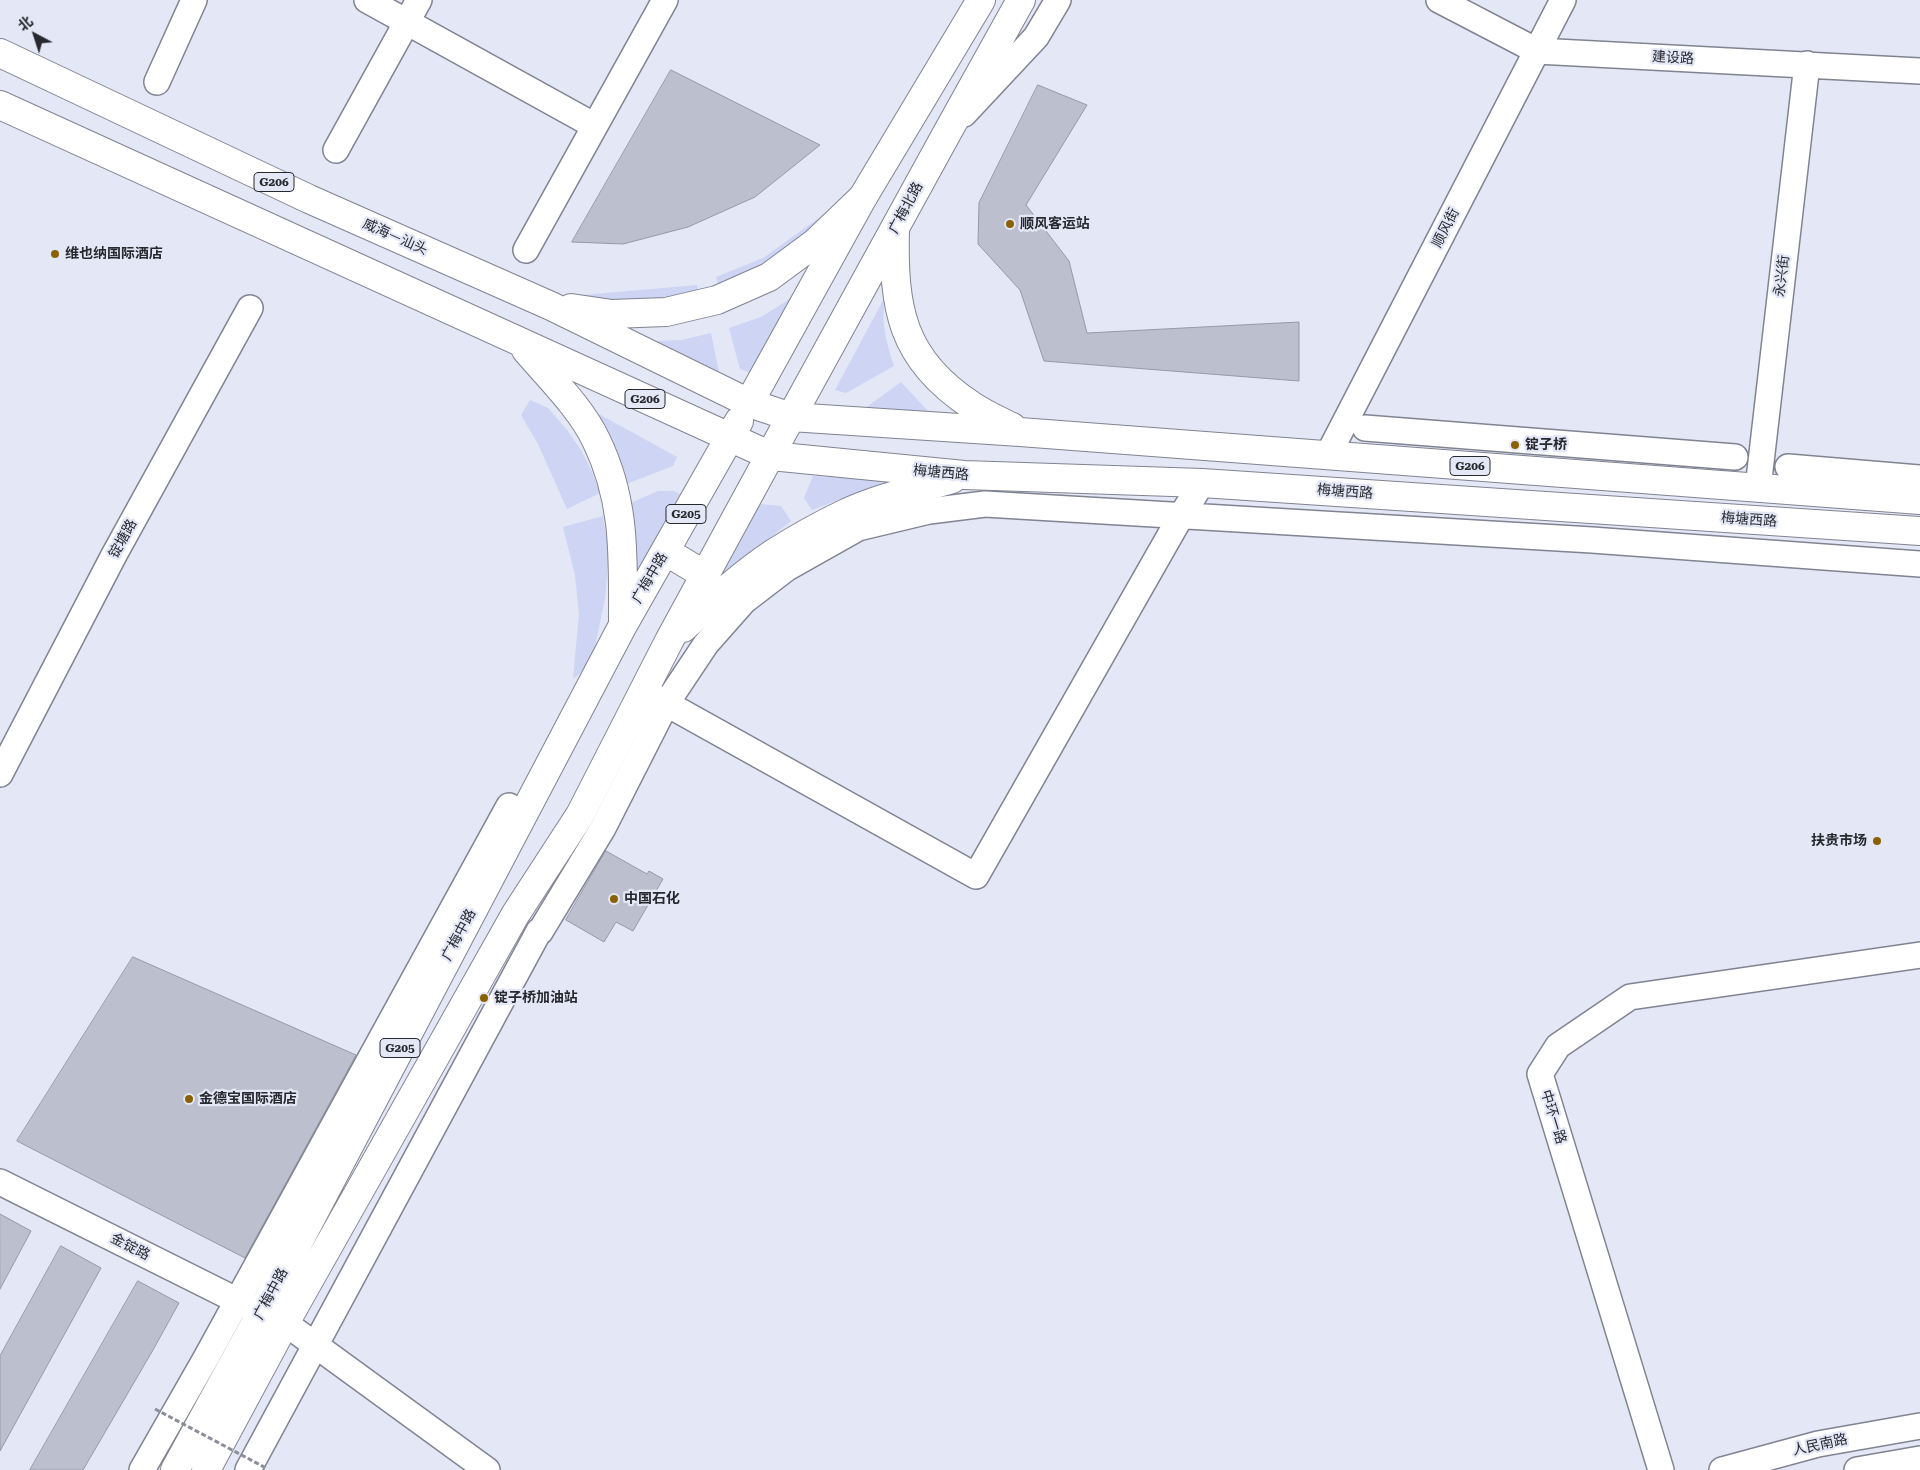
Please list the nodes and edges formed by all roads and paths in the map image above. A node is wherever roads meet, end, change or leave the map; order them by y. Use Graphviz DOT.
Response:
graph roads {
  1 [pos="194,0"];
  2 [pos="366,0"];
  3 [pos="419,0"];
  4 [pos="665,0"];
  5 [pos="981,0"];
  6 [pos="1022,0"];
  7 [pos="1058,0"];
  8 [pos="1439,0"];
  9 [pos="1563,0"];
  10 [pos="406,23"];
  11 [pos="1538,51"];
  12 [pos="0,53"];
  13 [pos="1807,64"];
  14 [pos="1920,71"];
  15 [pos="157,82"];
  16 [pos="0,105"];
  17 [pos="595,126"];
  18 [pos="946,132"];
  19 [pos="336,150"];
  20 [pos="863,197"];
  21 [pos="895,229"];
  22 [pos="526,250"];
  23 [pos="551,306"];
  24 [pos="250,308"];
  25 [pos="519,342"];
  26 [pos="749,403"];
  27 [pos="791,417"];
  28 [pos="1365,428"];
  29 [pos="1020,432"];
  30 [pos="730,437"];
  31 [pos="1328,455"];
  32 [pos="771,456"];
  33 [pos="1735,457"];
  34 [pos="1788,467"];
  35 [pos="964,475"];
  36 [pos="1920,478"];
  37 [pos="1202,482"];
  38 [pos="1758,488"];
  39 [pos="1920,500"];
  40 [pos="1181,516"];
  41 [pos="1920,531"];
  42 [pos="665,551"];
  43 [pos="1920,564"];
  44 [pos="705,575"];
  45 [pos="623,624"];
  46 [pos="669,640"];
  47 [pos="642,690"];
  48 [pos="666,704"];
  49 [pos="0,774"];
  50 [pos="1920,954"];
  51 [pos="0,1182"];
  52 [pos="265,1319"];
  53 [pos="310,1351"];
  54 [pos="155,1409"];
  55 [pos="1920,1426"];
  56 [pos="1920,1458"];
  57 [pos="257,1469"];
  58 [pos="142,1470"];
  59 [pos="175,1470"];
  60 [pos="206,1470"];
  61 [pos="462,1470"];
  62 [pos="487,1470"];
  63 [pos="1661,1470"];
  64 [pos="1722,1470"];
  65 [pos="1857,1470"];
  1 -- 15 [label="street"];
  2 -- 10 [label="street"];
  3 -- 10 [label="street"];
  4 -- 17 [label="street"];
  5 -- 20 [label="main road"];
  6 -- 18 [label="main road, 广梅北路"];
  7 -- 18 [label="street"];
  8 -- 11 [label="street, 建设路"];
  9 -- 11 [label="street, 顺风街"];
  10 -- 17 [label="street"];
  10 -- 19 [label="street"];
  11 -- 13 [label="street, 建设路"];
  11 -- 31 [label="street, 顺风街"];
  12 -- 23 [label="main road, 威海—汕头 / G206"];
  13 -- 14 [label="street, 建设路"];
  13 -- 38 [label="street, 永兴街"];
  16 -- 25 [label="main road, G206"];
  17 -- 22 [label="street"];
  18 -- 21 [label="main road, 广梅北路"];
  20 -- 23 [label="main road"];
  20 -- 26 [label="main road"];
  21 -- 27 [label="main road, 广梅北路"];
  21 -- 29 [label="main road"];
  23 -- 26 [label="main road, 威海—汕头 / G206"];
  24 -- 49 [label="street, 锭塘路"];
  25 -- 30 [label="main road, G206"];
  25 -- 45 [label="main road"];
  26 -- 27 [label="main road, 威海—汕头 / G206"];
  26 -- 30 [label="main road, 广梅中路 / G205"];
  27 -- 29 [label="main road, G206"];
  27 -- 32 [label="main road, 广梅中路 / G205"];
  28 -- 33 [label="street"];
  29 -- 31 [label="main road, G206"];
  30 -- 32 [label="main road, G206"];
  30 -- 42 [label="main road, 广梅中路 / G205"];
  31 -- 38 [label="main road, G206"];
  32 -- 35 [label="main road, 梅塘西路 / G206"];
  32 -- 44 [label="main road, 广梅中路 / G205"];
  34 -- 36 [label="street"];
  35 -- 37 [label="main road, 梅塘西路 / G206"];
  35 -- 46 [label="main road"];
  37 -- 40 [label="street"];
  37 -- 41 [label="main road, 梅塘西路 / G206"];
  38 -- 39 [label="main road, G206"];
  40 -- 43 [label="street"];
  40 -- 48 [label="street"];
  40 -- 48 [label="street"];
  42 -- 44 [label="main road"];
  42 -- 45 [label="main road, 广梅中路 / G205"];
  44 -- 46 [label="main road, 广梅中路 / G205"];
  45 -- 52 [label="main road, 广梅中路 / G205"];
  46 -- 47 [label="main road, 广梅中路 / G205"];
  47 -- 48 [label="street"];
  47 -- 52 [label="main road, 广梅中路 / G205"];
  48 -- 53 [label="street"];
  50 -- 63 [label="street, 中环一路"];
  51 -- 52 [label="street, 金锭路"];
  52 -- 53 [label="street, 金锭路"];
  52 -- 58 [label="street"];
  52 -- 59 [label="main road, 广梅中路 / G205"];
  52 -- 60 [label="main road, 广梅中路 / G205"];
  53 -- 57 [label="street"];
  53 -- 61 [label="street"];
  53 -- 62 [label="street"];
  54 -- 57 [label="path, bridge"];
  55 -- 64 [label="street, 人民南路"];
  56 -- 65 [label="street"];
}
